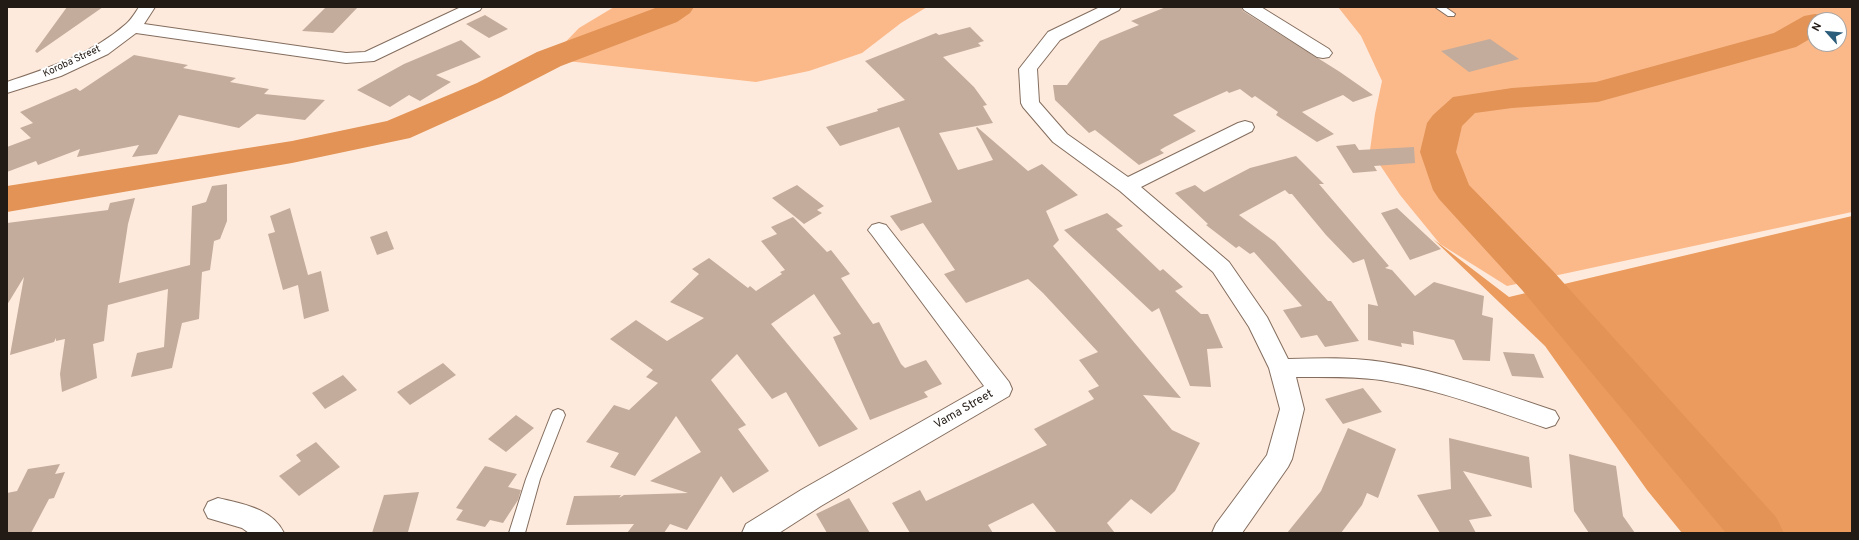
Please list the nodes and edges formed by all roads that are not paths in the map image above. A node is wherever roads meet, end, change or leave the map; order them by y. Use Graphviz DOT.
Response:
graph roads {
  1 [pos="147,7"];
  2 [pos="474,7"];
  3 [pos="1112,7"];
  4 [pos="1250,7"];
  5 [pos="1439,7"];
  6 [pos="1451,14"];
  7 [pos="132,27"];
  8 [pos="1323,53"];
  9 [pos="7,88"];
  10 [pos="1245,127"];
  11 [pos="1127,186"];
  12 [pos="879,230"];
  13 [pos="1281,368"];
  14 [pos="558,415"];
  15 [pos="1546,418"];
  16 [pos="218,510"];
  17 [pos="270,533"];
  18 [pos="518,533"];
  19 [pos="756,533"];
  20 [pos="1226,533"];
  1 -- 7 [label="street, Koroba Street"];
  2 -- 7 [label="street"];
  3 -- 11 [label="street"];
  4 -- 8 [label="street"];
  5 -- 6 [label="lane"];
  7 -- 9 [label="street, Koroba Street"];
  10 -- 11 [label="street"];
  11 -- 13 [label="street"];
  12 -- 19 [label="street, Vama Street"];
  13 -- 15 [label="street"];
  13 -- 20 [label="street"];
  14 -- 18 [label="lane"];
  16 -- 17 [label="street"];
}
